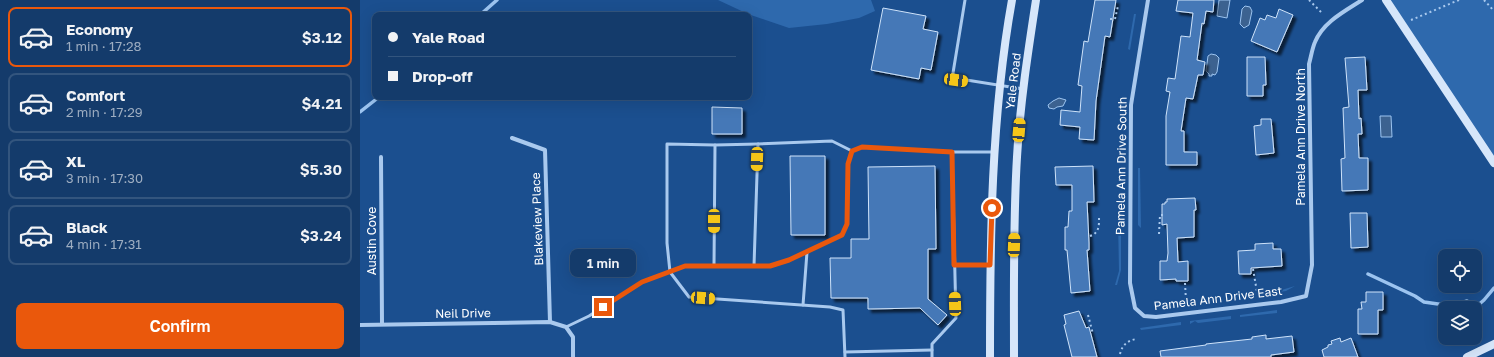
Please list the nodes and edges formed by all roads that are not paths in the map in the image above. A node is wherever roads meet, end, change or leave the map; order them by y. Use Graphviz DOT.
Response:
graph roads {
  1 [pos="965,0"];
  2 [pos="1012,0"];
  3 [pos="1036,0"];
  4 [pos="1148,0"];
  5 [pos="1362,0"];
  6 [pos="1386,0"];
  7 [pos="1000,86"];
  8 [pos="1023,89"];
  9 [pos="512,138"];
  10 [pos="758,144"];
  11 [pos="715,145"];
  12 [pos="852,151"];
  13 [pos="952,152"];
  14 [pos="995,152"];
  15 [pos="381,158"];
  16 [pos="1494,163"];
  17 [pos="808,252"];
  18 [pos="954,265"];
  19 [pos="990,265"];
  20 [pos="714,266"];
  21 [pos="754,266"];
  22 [pos="670,272"];
  23 [pos="1306,296"];
  24 [pos="803,305"];
  25 [pos="1135,308"];
  26 [pos="550,322"];
  27 [pos="382,324"];
  28 [pos="360,325"];
  29 [pos="566,327"];
  30 [pos="1494,344"];
  31 [pos="932,350"];
  32 [pos="845,352"];
  33 [pos="573,357"];
  34 [pos="846,357"];
  35 [pos="932,357"];
  36 [pos="990,357"];
  37 [pos="1014,357"];
  38 [pos="1467,357"];
  1 -- 7 [label="lane"];
  2 -- 7 [label="main road, Yale Road"];
  3 -- 8 [label="main road, Yale Road"];
  4 -- 25 [label="street, Pamela Ann Drive South"];
  5 -- 23 [label="street, Pamela Ann Drive North"];
  6 -- 16 [label="main road"];
  7 -- 8 [label="lane"];
  7 -- 14 [label="main road, Yale Road"];
  8 -- 37 [label="main road, Yale Road"];
  9 -- 26 [label="street, Blakeview Place"];
  10 -- 11 [label="lane"];
  10 -- 12 [label="lane"];
  10 -- 21 [label="lane"];
  11 -- 20 [label="lane"];
  11 -- 22 [label="lane"];
  12 -- 13 [label="lane"];
  12 -- 17 [label="lane"];
  13 -- 14 [label="lane"];
  13 -- 18 [label="lane"];
  14 -- 19 [label="main road, Yale Road"];
  15 -- 27 [label="street, Austin Cove"];
  17 -- 21 [label="lane"];
  17 -- 24 [label="lane"];
  18 -- 19 [label="lane"];
  18 -- 31 [label="lane"];
  19 -- 36 [label="main road, Yale Road"];
  20 -- 21 [label="lane"];
  20 -- 22 [label="lane"];
  22 -- 24 [label="lane"];
  22 -- 29 [label="lane"];
  23 -- 25 [label="street, Pamela Ann Drive East"];
  24 -- 32 [label="lane"];
  26 -- 27 [label="street, Neil Drive"];
  26 -- 29 [label="street, Neil Drive"];
  27 -- 28 [label="street, Neil Drive"];
  29 -- 33 [label="street"];
  30 -- 38 [label="main road"];
  31 -- 32 [label="lane"];
  31 -- 35 [label="lane"];
  32 -- 34 [label="lane"];
}
